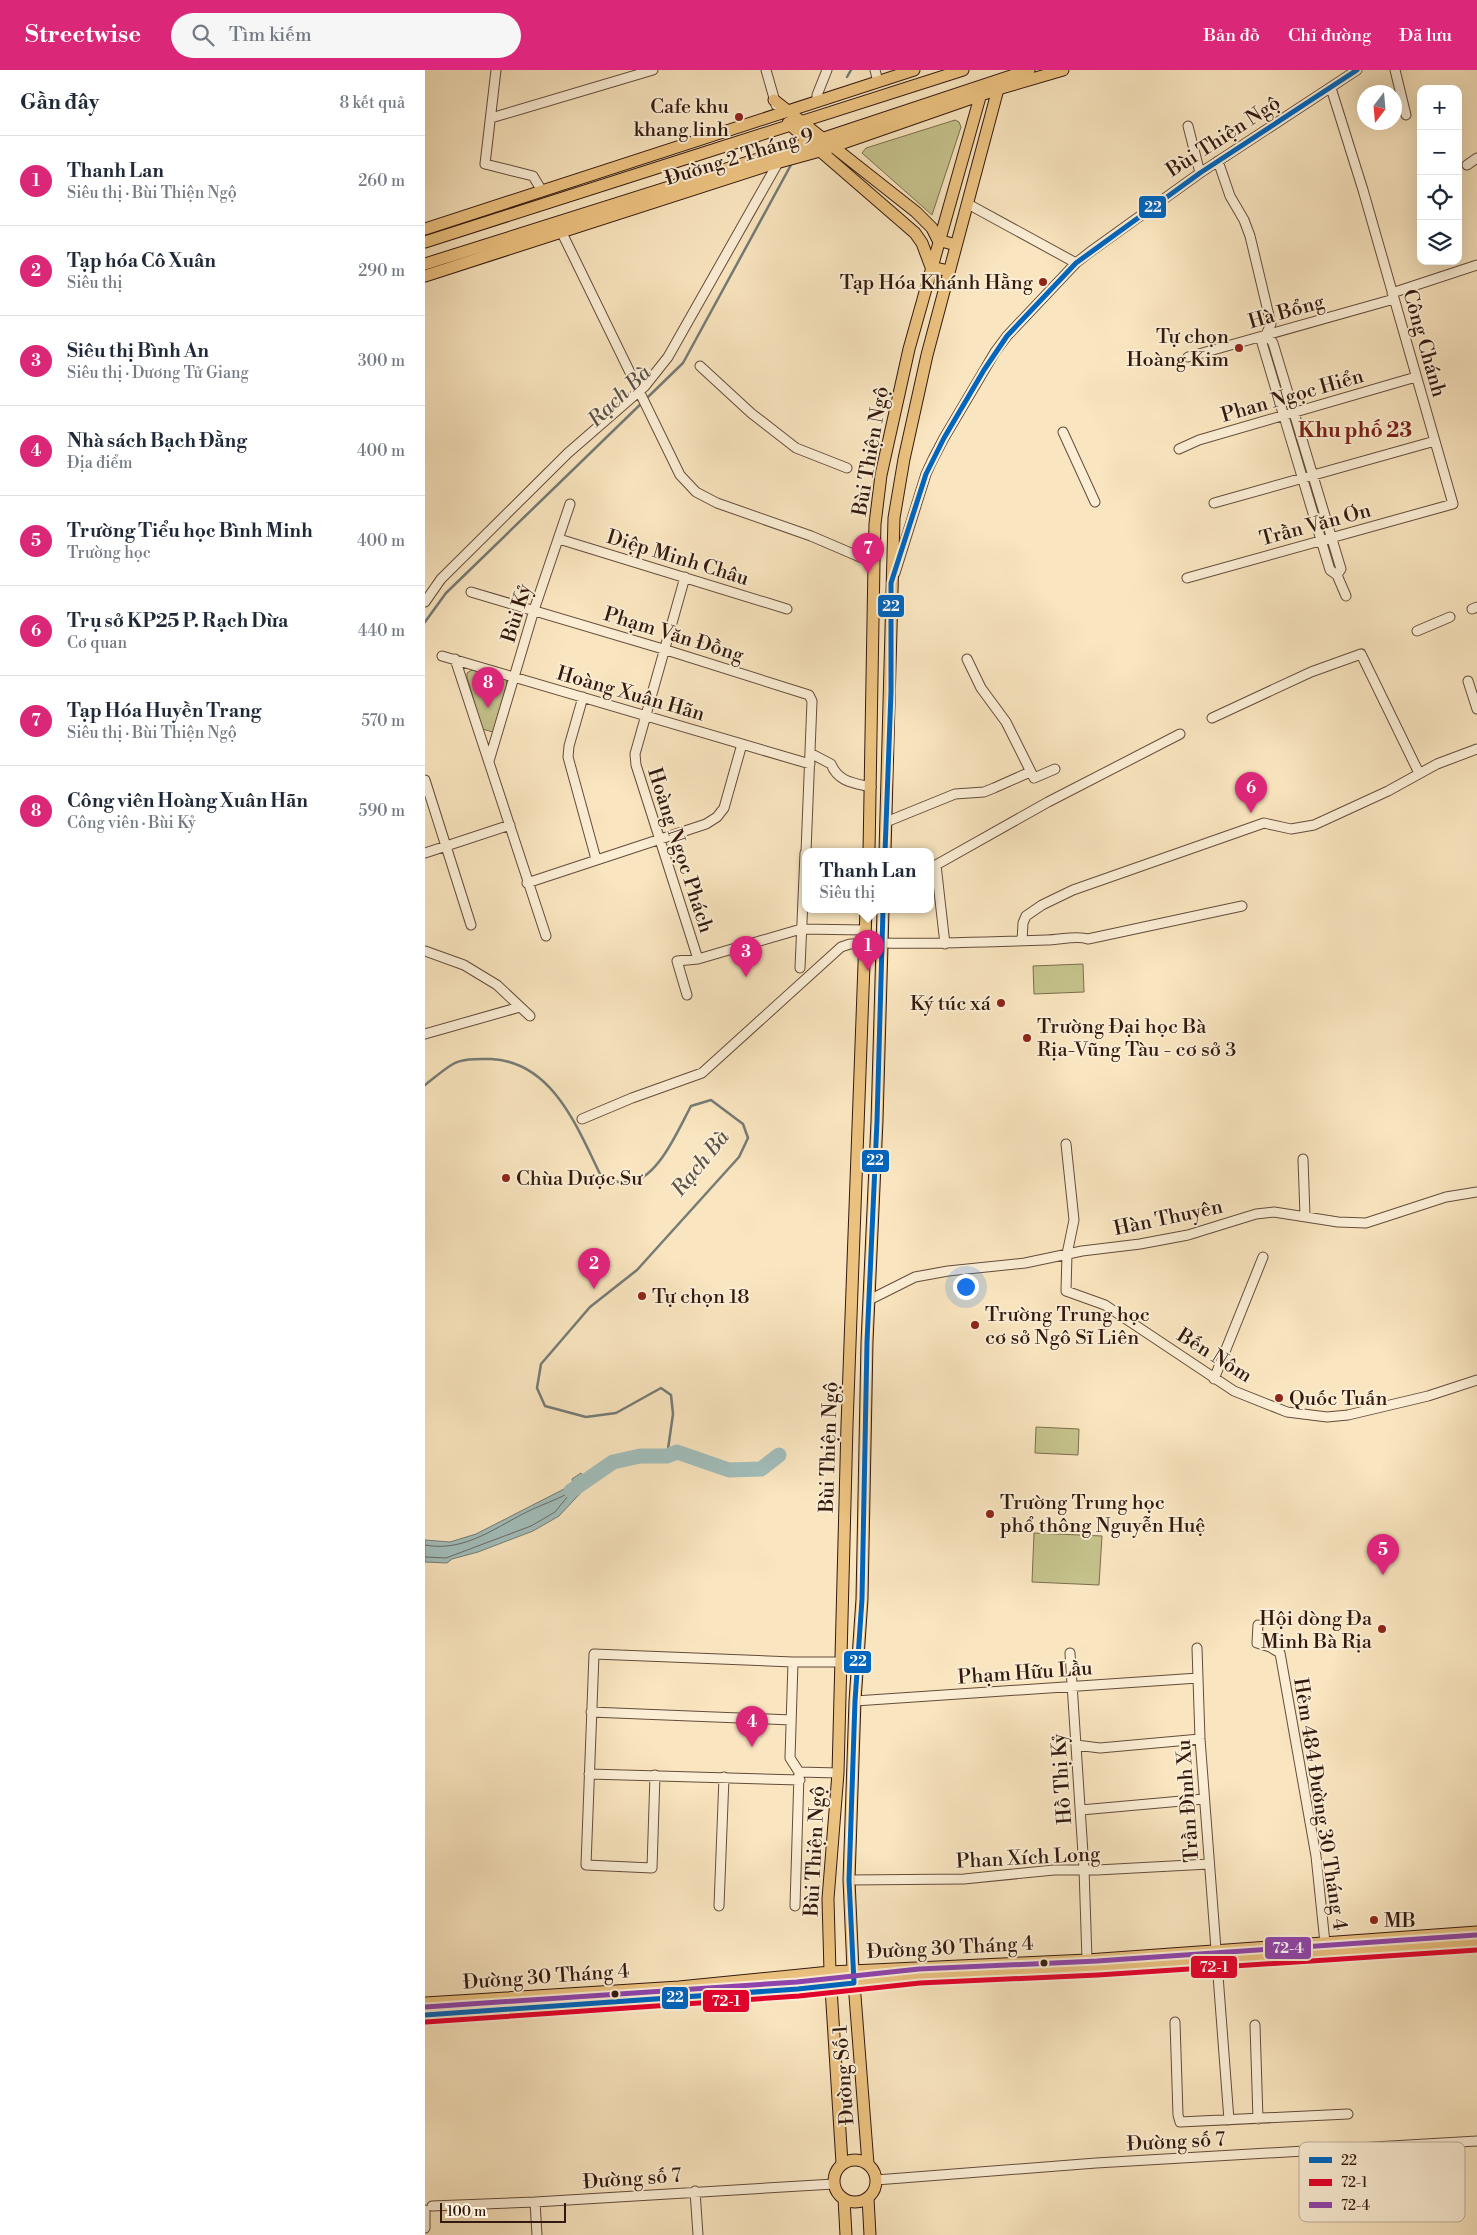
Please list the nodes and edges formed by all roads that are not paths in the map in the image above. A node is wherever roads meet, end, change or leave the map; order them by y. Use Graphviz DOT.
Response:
graph roads {
  1 [pos="496,70"];
  2 [pos="653,70"];
  3 [pos="766,70"];
  4 [pos="827,70"];
  5 [pos="875,70"];
  6 [pos="914,70"];
  7 [pos="963,70"];
  8 [pos="1029,70"];
  9 [pos="1063,70"];
  10 [pos="1357,70"];
  11 [pos="1395,70"];
  12 [pos="878,82"];
  13 [pos="1331,88"];
  14 [pos="998,90"];
  15 [pos="980,97"];
  16 [pos="774,100"];
  17 [pos="817,102"];
  18 [pos="784,113"];
  19 [pos="1406,114"];
  20 [pos="491,118"];
  21 [pos="797,124"];
  22 [pos="1188,126"];
  23 [pos="823,138"];
  24 [pos="810,142"];
  25 [pos="833,146"];
  26 [pos="820,151"];
  27 [pos="1477,158"];
  28 [pos="779,161"];
  29 [pos="1218,161"];
  30 [pos="1467,164"];
  31 [pos="1200,173"];
  32 [pos="542,191"];
  33 [pos="503,204"];
  34 [pos="968,204"];
  35 [pos="507,216"];
  36 [pos="425,229"];
  37 [pos="563,233"];
  38 [pos="939,240"];
  39 [pos="425,242"];
  40 [pos="511,243"];
  41 [pos="956,245"];
  42 [pos="1076,263"];
  43 [pos="425,264"];
  44 [pos="1477,265"];
  45 [pos="931,267"];
  46 [pos="949,272"];
  47 [pos="425,276"];
  48 [pos="1393,296"];
  49 [pos="1267,334"];
  50 [pos="1188,357"];
  51 [pos="700,366"];
  52 [pos="1416,377"];
  53 [pos="639,391"];
  54 [pos="1290,413"];
  55 [pos="1063,432"];
  56 [pos="1435,441"];
  57 [pos="1179,449"];
  58 [pos="847,468"];
  59 [pos="1312,474"];
  60 [pos="1303,478"];
  61 [pos="1095,502"];
  62 [pos="570,504"];
  63 [pos="1214,504"];
  64 [pos="1453,504"];
  65 [pos="559,538"];
  66 [pos="1331,538"];
  67 [pos="1321,541"];
  68 [pos="874,563"];
  69 [pos="1337,574"];
  70 [pos="685,577"];
  71 [pos="1187,578"];
  72 [pos="891,583"];
  73 [pos="471,592"];
  74 [pos="1346,596"];
  75 [pos="425,602"];
  76 [pos="787,609"];
  77 [pos="534,610"];
  78 [pos="1450,617"];
  79 [pos="1417,631"];
  80 [pos="663,649"];
  81 [pos="442,656"];
  82 [pos="455,659"];
  83 [pos="967,659"];
  84 [pos="515,677"];
  85 [pos="1468,681"];
  86 [pos="583,697"];
  87 [pos="1477,709"];
  88 [pos="645,715"];
  89 [pos="1212,718"];
  90 [pos="1180,734"];
  91 [pos="741,744"];
  92 [pos="1477,748"];
  93 [pos="811,753"];
  94 [pos="489,761"];
  95 [pos="810,764"];
  96 [pos="1055,769"];
  97 [pos="1030,772"];
  98 [pos="1419,773"];
  99 [pos="425,780"];
  100 [pos="871,788"];
  101 [pos="886,822"];
  102 [pos="509,825"];
  103 [pos="659,839"];
  104 [pos="446,846"];
  105 [pos="805,848"];
  106 [pos="869,848"];
  107 [pos="885,848"];
  108 [pos="425,853"];
  109 [pos="596,860"];
  110 [pos="527,883"];
  111 [pos="1242,906"];
  112 [pos="802,910"];
  113 [pos="866,913"];
  114 [pos="883,913"];
  115 [pos="471,925"];
  116 [pos="801,929"];
  117 [pos="865,930"];
  118 [pos="882,930"];
  119 [pos="545,936"];
  120 [pos="1022,941"];
  121 [pos="882,943"];
  122 [pos="865,944"];
  123 [pos="945,944"];
  124 [pos="425,951"];
  125 [pos="698,959"];
  126 [pos="800,968"];
  127 [pos="687,995"];
  128 [pos="520,1007"];
  129 [pos="530,1016"];
  130 [pos="425,1034"];
  131 [pos="582,1119"];
  132 [pos="1066,1144"];
  133 [pos="1303,1160"];
  134 [pos="1477,1192"];
  135 [pos="1305,1216"];
  136 [pos="1067,1254"];
  137 [pos="854,1256"];
  138 [pos="871,1257"];
  139 [pos="1263,1257"];
  140 [pos="869,1300"];
  141 [pos="1214,1379"];
  142 [pos="1477,1380"];
  143 [pos="845,1490"];
  144 [pos="865,1490"];
  145 [pos="1258,1626"];
  146 [pos="1197,1648"];
  147 [pos="1070,1653"];
  148 [pos="793,1662"];
  149 [pos="842,1662"];
  150 [pos="1198,1678"];
  151 [pos="1072,1686"];
  152 [pos="855,1701"];
  153 [pos="591,1712"];
  154 [pos="791,1720"];
  155 [pos="1200,1739"];
  156 [pos="1076,1746"];
  157 [pos="589,1774"];
  158 [pos="838,1774"];
  159 [pos="854,1774"];
  160 [pos="655,1775"];
  161 [pos="799,1776"];
  162 [pos="723,1778"];
  163 [pos="1204,1799"];
  164 [pos="1081,1810"];
  165 [pos="1209,1864"];
  166 [pos="1084,1869"];
  167 [pos="849,1880"];
  168 [pos="719,1906"];
  169 [pos="795,1906"];
  170 [pos="1472,1938"];
  171 [pos="1325,1943"];
  172 [pos="1216,1955"];
  173 [pos="1087,1960"];
  174 [pos="853,1970"];
  175 [pos="829,1972"];
  176 [pos="854,1983"];
  177 [pos="831,1986"];
  178 [pos="651,1994"];
  179 [pos="425,2003"];
  180 [pos="425,2015"];
  181 [pos="1175,2022"];
  182 [pos="1255,2025"];
  183 [pos="1348,2114"];
  184 [pos="1258,2118"];
  185 [pos="1229,2120"];
  186 [pos="1477,2140"];
  187 [pos="1444,2142"];
  188 [pos="1299,2151"];
  189 [pos="842,2164"];
  190 [pos="868,2164"];
  191 [pos="877,2180"];
  192 [pos="834,2184"];
  193 [pos="695,2191"];
  194 [pos="868,2198"];
  195 [pos="844,2199"];
  196 [pos="535,2202"];
  197 [pos="429,2208"];
  198 [pos="425,2228"];
  199 [pos="537,2235"];
  200 [pos="698,2235"];
  201 [pos="846,2235"];
  202 [pos="870,2235"];
  1 -- 20 [label="street"];
  2 -- 20 [label="street"];
  3 -- 16 [label="street"];
  4 -- 17 [label="street"];
  5 -- 12 [label="street"];
  6 -- 12 [label="main road, Đường 2 Tháng 9"];
  7 -- 21 [label="main road, Đường 2 Tháng 9"];
  8 -- 23 [label="main road, Đường 2 Tháng 9"];
  9 -- 14 [label="main road, Đường 2 Tháng 9"];
  10 -- 13 [label="street, Bùi Thiện Ngộ"];
  11 -- 19 [label="street"];
  12 -- 17 [label="main road, Đường 2 Tháng 9"];
  13 -- 29 [label="street, Bùi Thiện Ngộ"];
  13 -- 48 [label="street, Công Chánh"];
  14 -- 15 [label="main road, Đường 2 Tháng 9"];
  14 -- 34 [label="main road, Bùi Thiện Ngộ"];
  15 -- 25 [label="main road, Đường 2 Tháng 9"];
  15 -- 38 [label="main road, Bùi Thiện Ngộ"];
  16 -- 18 [label="main road"];
  17 -- 18 [label="main road, Đường 2 Tháng 9"];
  18 -- 21 [label="main road"];
  18 -- 32 [label="main road, Đường 2 Tháng 9"];
  20 -- 32 [label="street"];
  21 -- 23 [label="main road"];
  21 -- 24 [label="main road"];
  21 -- 35 [label="main road, Đường 2 Tháng 9"];
  22 -- 31 [label="street"];
  23 -- 24 [label="main road, Đường 2 Tháng 9"];
  23 -- 25 [label="main road"];
  24 -- 26 [label="main road"];
  24 -- 40 [label="main road, Đường 2 Tháng 9"];
  25 -- 26 [label="main road, Đường 2 Tháng 9"];
  25 -- 38 [label="main road"];
  26 -- 28 [label="main road, Đường 2 Tháng 9"];
  26 -- 45 [label="main road"];
  27 -- 30 [label="street"];
  28 -- 37 [label="main road, Đường 2 Tháng 9"];
  28 -- 53 [label="street"];
  29 -- 31 [label="street, Bùi Thiện Ngộ"];
  29 -- 49 [label="street"];
  31 -- 42 [label="street, Bùi Thiện Ngộ"];
  32 -- 33 [label="main road, Đường 2 Tháng 9"];
  33 -- 35 [label="main road"];
  33 -- 36 [label="main road, Đường 2 Tháng 9"];
  34 -- 41 [label="main road, Bùi Thiện Ngộ"];
  34 -- 42 [label="street"];
  35 -- 39 [label="main road, Đường 2 Tháng 9"];
  37 -- 40 [label="main road, Đường 2 Tháng 9"];
  37 -- 53 [label="street"];
  38 -- 41 [label="main road"];
  38 -- 45 [label="main road, Bùi Thiện Ngộ"];
  40 -- 43 [label="main road, Đường 2 Tháng 9"];
  40 -- 47 [label="main road, Đường 2 Tháng 9"];
  41 -- 46 [label="main road, Bùi Thiện Ngộ"];
  42 -- 72 [label="street, Bùi Thiện Ngộ"];
  44 -- 48 [label="street, Hà Bổng"];
  45 -- 46 [label="main road"];
  45 -- 68 [label="main road, Bùi Thiện Ngộ"];
  46 -- 72 [label="main road, Bùi Thiện Ngộ"];
  48 -- 49 [label="street, Hà Bổng"];
  48 -- 52 [label="street, Công Chánh"];
  49 -- 50 [label="street, Hà Bổng"];
  49 -- 54 [label="street"];
  51 -- 58 [label="street"];
  52 -- 54 [label="street, Phan Ngọc Hiển"];
  52 -- 56 [label="street, Công Chánh"];
  53 -- 68 [label="street"];
  53 -- 75 [label="street"];
  54 -- 57 [label="street, Phan Ngọc Hiển"];
  54 -- 59 [label="street"];
  54 -- 60 [label="street"];
  55 -- 61 [label="street"];
  56 -- 59 [label="street"];
  56 -- 64 [label="street, Công Chánh"];
  59 -- 60 [label="street"];
  59 -- 66 [label="street"];
  60 -- 63 [label="street"];
  60 -- 67 [label="street"];
  62 -- 65 [label="street, Bùi Kỷ"];
  64 -- 66 [label="street, Trần Văn Ơn"];
  65 -- 70 [label="street, Diệp Minh Châu"];
  65 -- 77 [label="street, Bùi Kỷ"];
  66 -- 67 [label="street, Trần Văn Ơn"];
  66 -- 69 [label="street"];
  67 -- 69 [label="street"];
  67 -- 71 [label="street, Trần Văn Ơn"];
  68 -- 100 [label="main road, Bùi Thiện Ngộ"];
  69 -- 74 [label="street"];
  70 -- 76 [label="street, Diệp Minh Châu"];
  70 -- 80 [label="street, Hoàng Ngọc Phách"];
  72 -- 101 [label="main road, Bùi Thiện Ngộ"];
  73 -- 77 [label="street, Phạm Văn Đồng"];
  77 -- 80 [label="street, Phạm Văn Đồng"];
  77 -- 84 [label="street, Bùi Kỷ"];
  78 -- 79 [label="street"];
  80 -- 88 [label="street, Hoàng Ngọc Phách"];
  80 -- 93 [label="street, Phạm Văn Đồng"];
  81 -- 82 [label="street, Hoàng Xuân Hãn"];
  82 -- 84 [label="street, Hoàng Xuân Hãn"];
  82 -- 94 [label="street"];
  83 -- 97 [label="street"];
  84 -- 86 [label="street, Hoàng Xuân Hãn"];
  84 -- 94 [label="street, Bùi Kỷ"];
  85 -- 87 [label="street"];
  86 -- 88 [label="street, Hoàng Xuân Hãn"];
  86 -- 109 [label="street"];
  88 -- 91 [label="street, Hoàng Xuân Hãn"];
  88 -- 103 [label="street, Hoàng Ngọc Phách"];
  89 -- 98 [label="street"];
  90 -- 123 [label="street"];
  91 -- 95 [label="street, Hoàng Xuân Hãn"];
  91 -- 103 [label="street"];
  92 -- 98 [label="street"];
  93 -- 95 [label="street, Phạm Văn Đồng"];
  93 -- 100 [label="street"];
  94 -- 102 [label="street"];
  95 -- 105 [label="street, Phạm Văn Đồng"];
  96 -- 97 [label="street"];
  97 -- 101 [label="street"];
  98 -- 120 [label="street"];
  99 -- 104 [label="street"];
  100 -- 106 [label="main road, Bùi Thiện Ngộ"];
  101 -- 107 [label="main road, Bùi Thiện Ngộ"];
  102 -- 104 [label="street"];
  102 -- 110 [label="street"];
  103 -- 109 [label="street"];
  103 -- 125 [label="street, Hoàng Ngọc Phách"];
  104 -- 108 [label="street"];
  104 -- 115 [label="street"];
  109 -- 110 [label="street"];
  110 -- 119 [label="street"];
  111 -- 120 [label="street"];
  112 -- 116 [label="street, Phạm Văn Đồng"];
  113 -- 117 [label="main road, Bùi Thiện Ngộ"];
  114 -- 118 [label="main road, Bùi Thiện Ngộ"];
  116 -- 117 [label="street"];
  116 -- 125 [label="street"];
  116 -- 126 [label="street, Phạm Văn Đồng"];
  117 -- 118 [label="main road"];
  117 -- 122 [label="main road, Bùi Thiện Ngộ"];
  118 -- 121 [label="main road, Bùi Thiện Ngộ"];
  120 -- 123 [label="street"];
  121 -- 123 [label="street"];
  121 -- 138 [label="main road, Bùi Thiện Ngộ"];
  122 -- 131 [label="street"];
  122 -- 137 [label="main road, Bùi Thiện Ngộ"];
  124 -- 128 [label="street"];
  125 -- 127 [label="street"];
  128 -- 129 [label="street"];
  128 -- 130 [label="street"];
  132 -- 136 [label="street"];
  133 -- 135 [label="street"];
  134 -- 135 [label="street, Hàn Thuyên"];
  135 -- 136 [label="street, Hàn Thuyên"];
  136 -- 140 [label="street, Hàn Thuyên"];
  136 -- 141 [label="street, Bến Nôm"];
  137 -- 138 [label="main road"];
  137 -- 143 [label="main road, Bùi Thiện Ngộ"];
  138 -- 140 [label="main road, Bùi Thiện Ngộ"];
  139 -- 141 [label="street"];
  140 -- 144 [label="main road, Bùi Thiện Ngộ"];
  141 -- 142 [label="street, Bến Nôm"];
  143 -- 144 [label="main road"];
  143 -- 149 [label="main road, Bùi Thiện Ngộ"];
  144 -- 152 [label="main road, Bùi Thiện Ngộ"];
  145 -- 171 [label="street, Hẻm 484 Đường 30 Tháng 4"];
  146 -- 150 [label="street, Trần Đình Xu"];
  147 -- 151 [label="street, Hồ Thị Kỷ"];
  148 -- 149 [label="street"];
  148 -- 153 [label="street"];
  148 -- 154 [label="street"];
  149 -- 158 [label="main road, Bùi Thiện Ngộ"];
  150 -- 151 [label="street, Phạm Hữu Lầu"];
  150 -- 155 [label="street, Trần Đình Xu"];
  151 -- 152 [label="street, Phạm Hữu Lầu"];
  151 -- 156 [label="street, Hồ Thị Kỷ"];
  152 -- 159 [label="main road, Bùi Thiện Ngộ"];
  153 -- 154 [label="street"];
  153 -- 157 [label="street"];
  154 -- 161 [label="street"];
  155 -- 156 [label="street"];
  155 -- 163 [label="street, Trần Đình Xu"];
  156 -- 164 [label="street, Hồ Thị Kỷ"];
  157 -- 160 [label="street"];
  157 -- 160 [label="street"];
  158 -- 159 [label="main road"];
  158 -- 161 [label="street"];
  158 -- 175 [label="main road, Bùi Thiện Ngộ"];
  159 -- 167 [label="main road, Bùi Thiện Ngộ"];
  160 -- 162 [label="street"];
  161 -- 162 [label="street"];
  161 -- 169 [label="street"];
  162 -- 168 [label="street"];
  163 -- 164 [label="street"];
  163 -- 165 [label="street, Trần Đình Xu"];
  164 -- 166 [label="street, Hồ Thị Kỷ"];
  165 -- 166 [label="street, Phan Xích Long"];
  165 -- 172 [label="street, Trần Đình Xu"];
  166 -- 167 [label="street, Phan Xích Long"];
  166 -- 173 [label="street, Hồ Thị Kỷ"];
  167 -- 174 [label="main road, Bùi Thiện Ngộ"];
  170 -- 171 [label="main road, Đường 30 Tháng 4"];
  170 -- 172 [label="main road, Đường 30 Tháng 4"];
  171 -- 172 [label="main road, Đường 30 Tháng 4"];
  172 -- 173 [label="main road, Đường 30 Tháng 4"];
  172 -- 176 [label="main road, Đường 30 Tháng 4"];
  172 -- 185 [label="street, Trần Đình Xu"];
  173 -- 174 [label="main road, Đường 30 Tháng 4"];
  174 -- 175 [label="main road, Đường 30 Tháng 4"];
  174 -- 176 [label="main road, Bùi Thiện Ngộ"];
  175 -- 177 [label="main road, Bùi Thiện Ngộ"];
  175 -- 178 [label="main road, Đường 30 Tháng 4"];
  176 -- 177 [label="main road, Đường 30 Tháng 4"];
  176 -- 190 [label="main road, Đường Số 1"];
  177 -- 178 [label="main road, Đường 30 Tháng 4"];
  177 -- 189 [label="main road, Đường Số 1"];
  178 -- 179 [label="main road, Đường 30 Tháng 4"];
  178 -- 180 [label="main road, Đường 30 Tháng 4"];
  181 -- 185 [label="street"];
  182 -- 184 [label="street"];
  183 -- 184 [label="street"];
  184 -- 185 [label="street"];
  186 -- 187 [label="street, Đường số 7"];
  188 -- 191 [label="street, Đường số 7"];
  189 -- 190 [label="main road"];
  189 -- 192 [label="main road"];
  190 -- 191 [label="main road"];
  191 -- 194 [label="main road"];
  192 -- 193 [label="street, Đường số 7"];
  192 -- 195 [label="main road"];
  193 -- 196 [label="street, Đường số 7"];
  193 -- 200 [label="street"];
  194 -- 195 [label="main road"];
  194 -- 202 [label="main road"];
  195 -- 201 [label="main road"];
  196 -- 197 [label="street, Đường số 7"];
  196 -- 199 [label="street"];
  197 -- 198 [label="street"];
}
